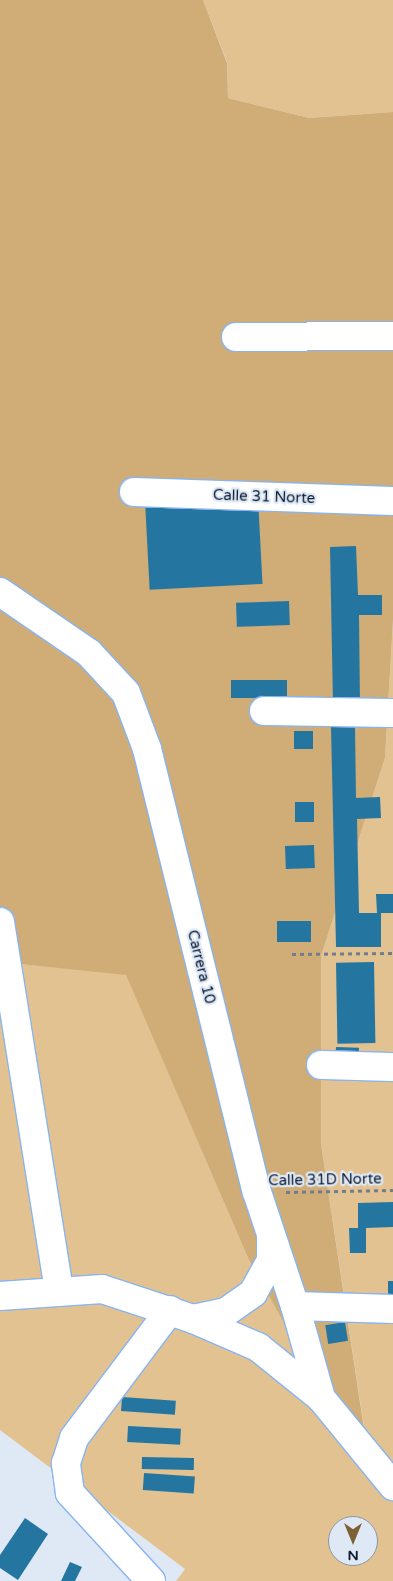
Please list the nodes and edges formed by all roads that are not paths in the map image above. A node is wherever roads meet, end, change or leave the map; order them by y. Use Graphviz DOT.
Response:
graph roads {
  1 [pos="393,336"];
  2 [pos="236,338"];
  3 [pos="134,492"];
  4 [pos="393,501"];
  5 [pos="0,592"];
  6 [pos="264,711"];
  7 [pos="393,713"];
  8 [pos="0,922"];
  9 [pos="3,967"];
  10 [pos="320,1065"];
  11 [pos="393,1067"];
  12 [pos="270,1230"];
  13 [pos="60,1291"];
  14 [pos="0,1296"];
  15 [pos="295,1306"];
  16 [pos="393,1309"];
  17 [pos="182,1314"];
  18 [pos="320,1398"];
  19 [pos="393,1486"];
  20 [pos="151,1581"];
  1 -- 2 [label="street"];
  3 -- 4 [label="street, Calle 31 Norte"];
  5 -- 12 [label="street, Carrera 10"];
  6 -- 7 [label="street"];
  8 -- 9 [label="street"];
  9 -- 13 [label="street"];
  10 -- 11 [label="street"];
  12 -- 15 [label="street, Carrera 10"];
  12 -- 17 [label="street"];
  13 -- 14 [label="street"];
  13 -- 17 [label="street"];
  15 -- 16 [label="street"];
  15 -- 18 [label="street, Carrera 10"];
  17 -- 18 [label="street"];
  17 -- 20 [label="street"];
  18 -- 19 [label="street"];
}
